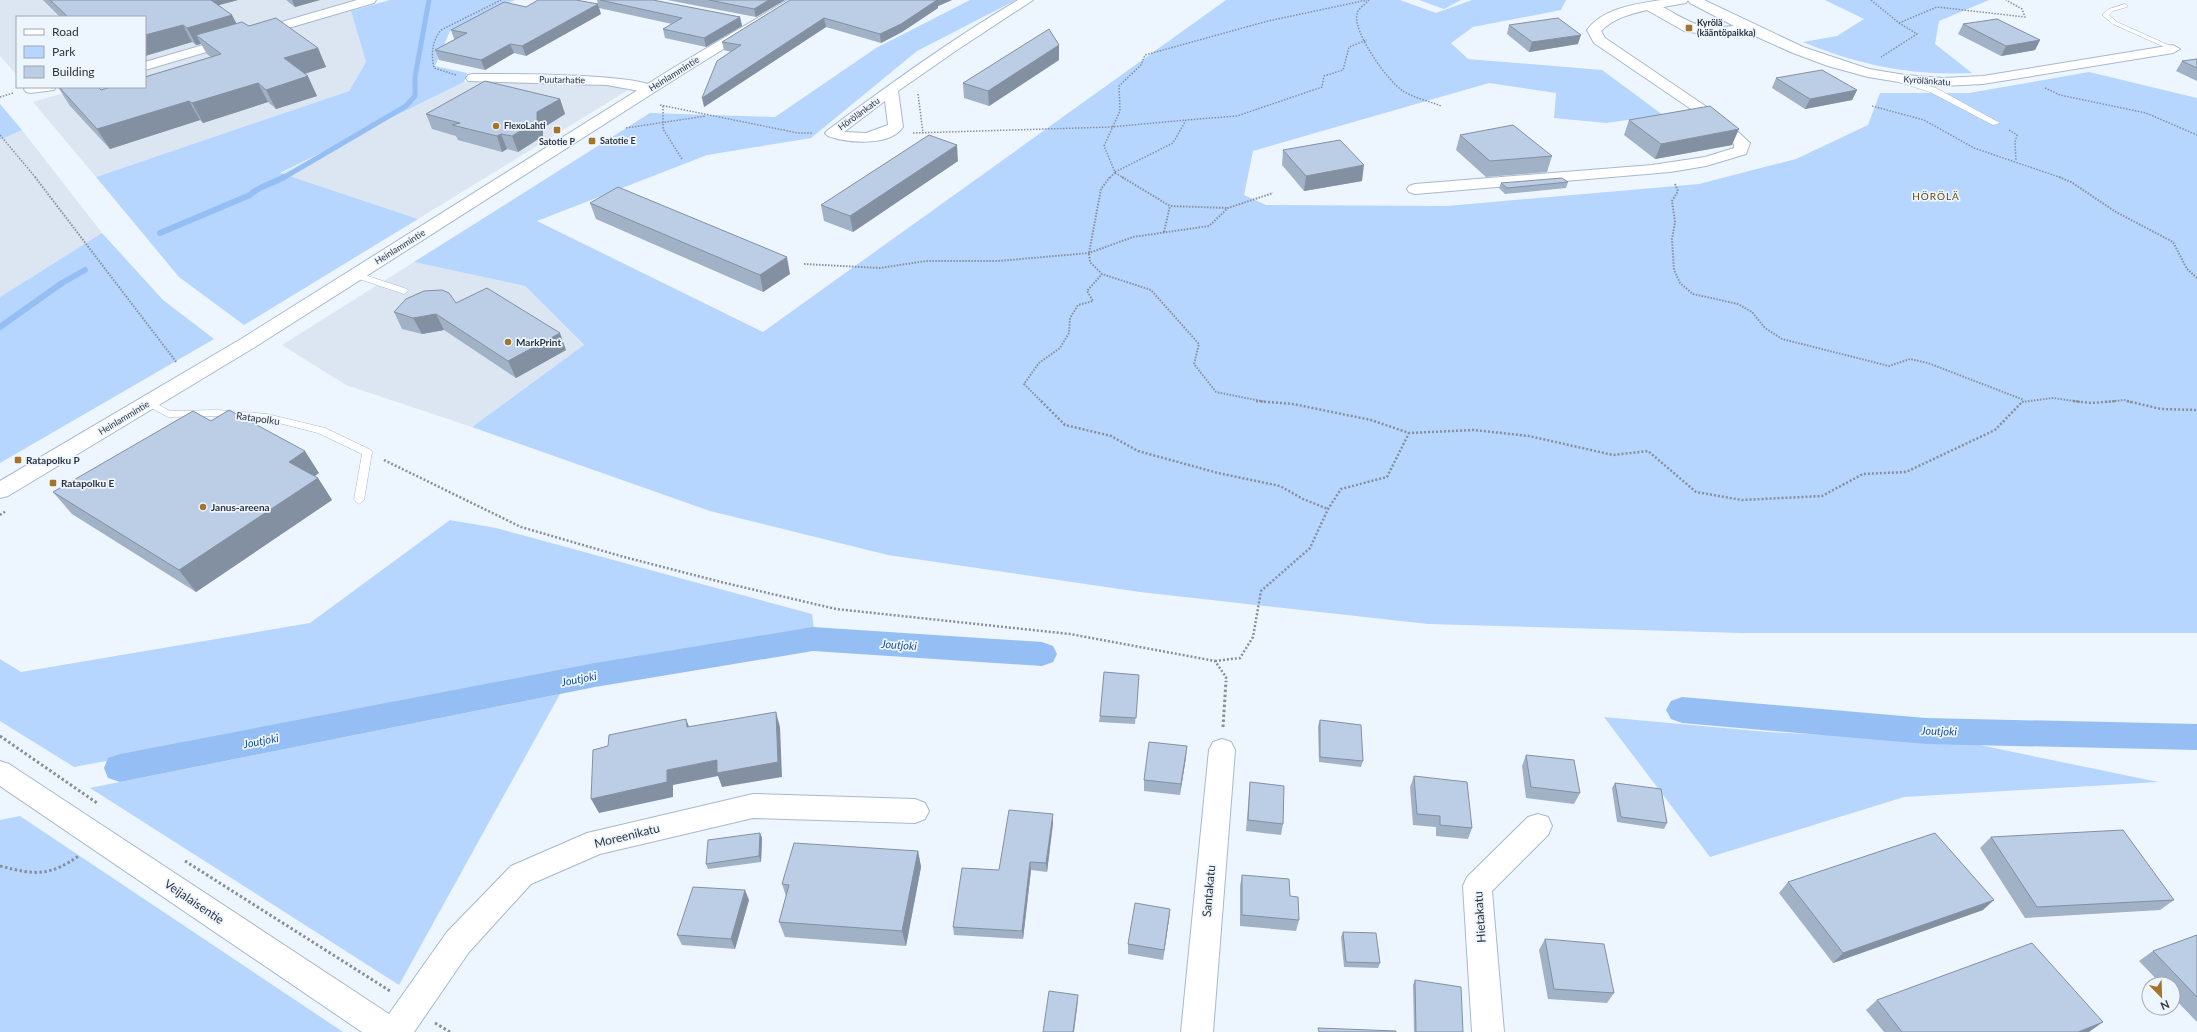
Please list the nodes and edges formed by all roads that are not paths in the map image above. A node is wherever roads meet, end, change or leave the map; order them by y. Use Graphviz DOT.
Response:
graph roads {
  1 [pos="370,0"];
  2 [pos="797,0"];
  3 [pos="1028,0"];
  4 [pos="1682,0"];
  5 [pos="1694,0"];
  6 [pos="1651,6"];
  7 [pos="2125,6"];
  8 [pos="1746,28"];
  9 [pos="2173,49"];
  10 [pos="146,66"];
  11 [pos="1882,76"];
  12 [pos="473,78"];
  13 [pos="40,88"];
  14 [pos="31,89"];
  15 [pos="650,89"];
  16 [pos="891,90"];
  17 [pos="1996,123"];
  18 [pos="1415,189"];
  19 [pos="356,275"];
  20 [pos="404,291"];
  21 [pos="150,403"];
  22 [pos="0,491"];
  23 [pos="359,500"];
  24 [pos="1222,750"];
  25 [pos="0,772"];
  26 [pos="915,811"];
  27 [pos="1538,826"];
  28 [pos="389,1032"];
  29 [pos="395,1032"];
  30 [pos="1197,1032"];
  31 [pos="1488,1032"];
  1 -- 10 [label="street"];
  2 -- 15 [label="street, Heinlammintie"];
  3 -- 16 [label="street, Hörölänkatu"];
  4 -- 6 [label="street"];
  5 -- 8 [label="street, Kyrölänkatu"];
  6 -- 8 [label="street"];
  6 -- 18 [label="street"];
  7 -- 9 [label="lane"];
  8 -- 11 [label="street, Kyrölänkatu"];
  9 -- 11 [label="street, Kyrölänkatu"];
  11 -- 17 [label="lane"];
  12 -- 15 [label="street, Puutarhatie"];
  13 -- 14 [label="street"];
  15 -- 19 [label="street, Heinlammintie"];
  16 -- 16 [label="street, Hörölänkatu"];
  19 -- 20 [label="lane"];
  19 -- 21 [label="street, Heinlammintie"];
  21 -- 22 [label="street, Heinlammintie"];
  21 -- 23 [label="lane, Ratapolku"];
  24 -- 30 [label="street, Santakatu"];
  25 -- 28 [label="street, Veijalaisentie"];
  26 -- 29 [label="street, Moreenikatu"];
  27 -- 31 [label="street, Hietakatu"];
}
